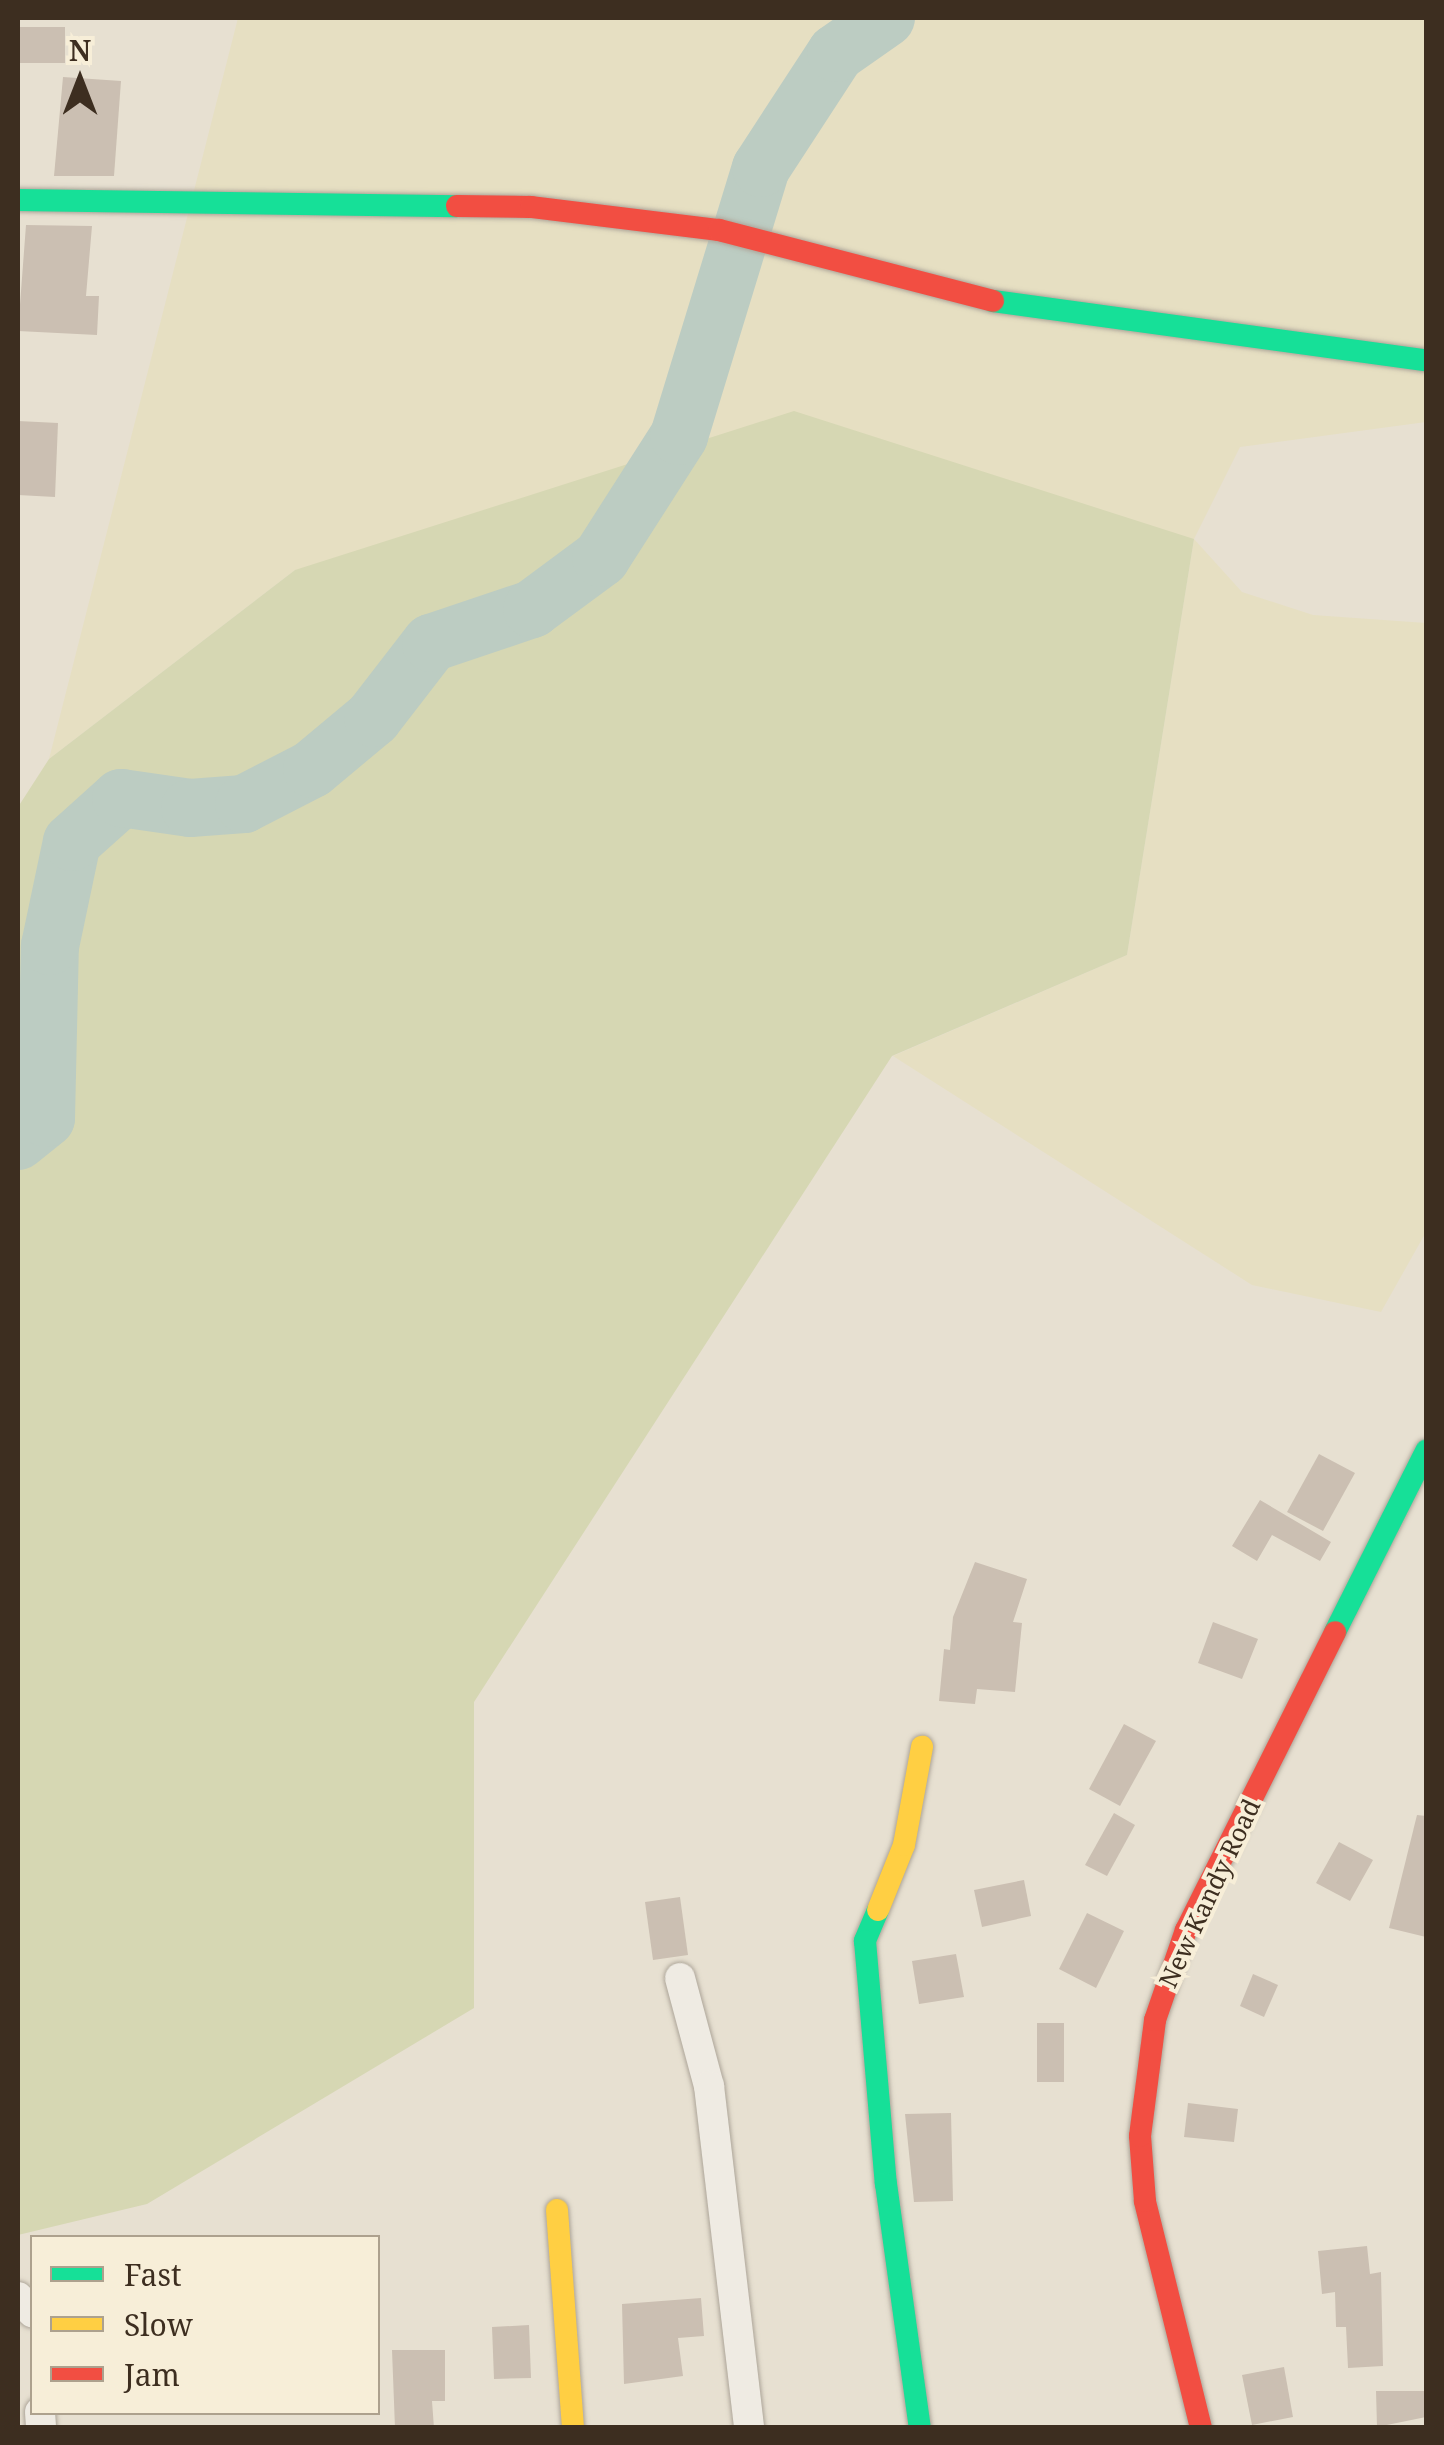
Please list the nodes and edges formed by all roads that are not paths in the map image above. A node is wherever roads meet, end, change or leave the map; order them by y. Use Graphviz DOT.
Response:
graph roads {
  1 [pos="18,199"];
  2 [pos="1426,360"];
  3 [pos="1426,1450"];
  4 [pos="922,1746"];
  5 [pos="680,1978"];
  6 [pos="557,2210"];
  7 [pos="573,2428"];
  8 [pos="748,2428"];
  9 [pos="920,2428"];
  10 [pos="1200,2428"];
  1 -- 2 [label="street"];
  3 -- 10 [label="street, New Kandy Road"];
  4 -- 9 [label="street"];
  5 -- 8 [label="street"];
  6 -- 7 [label="street"];
}
